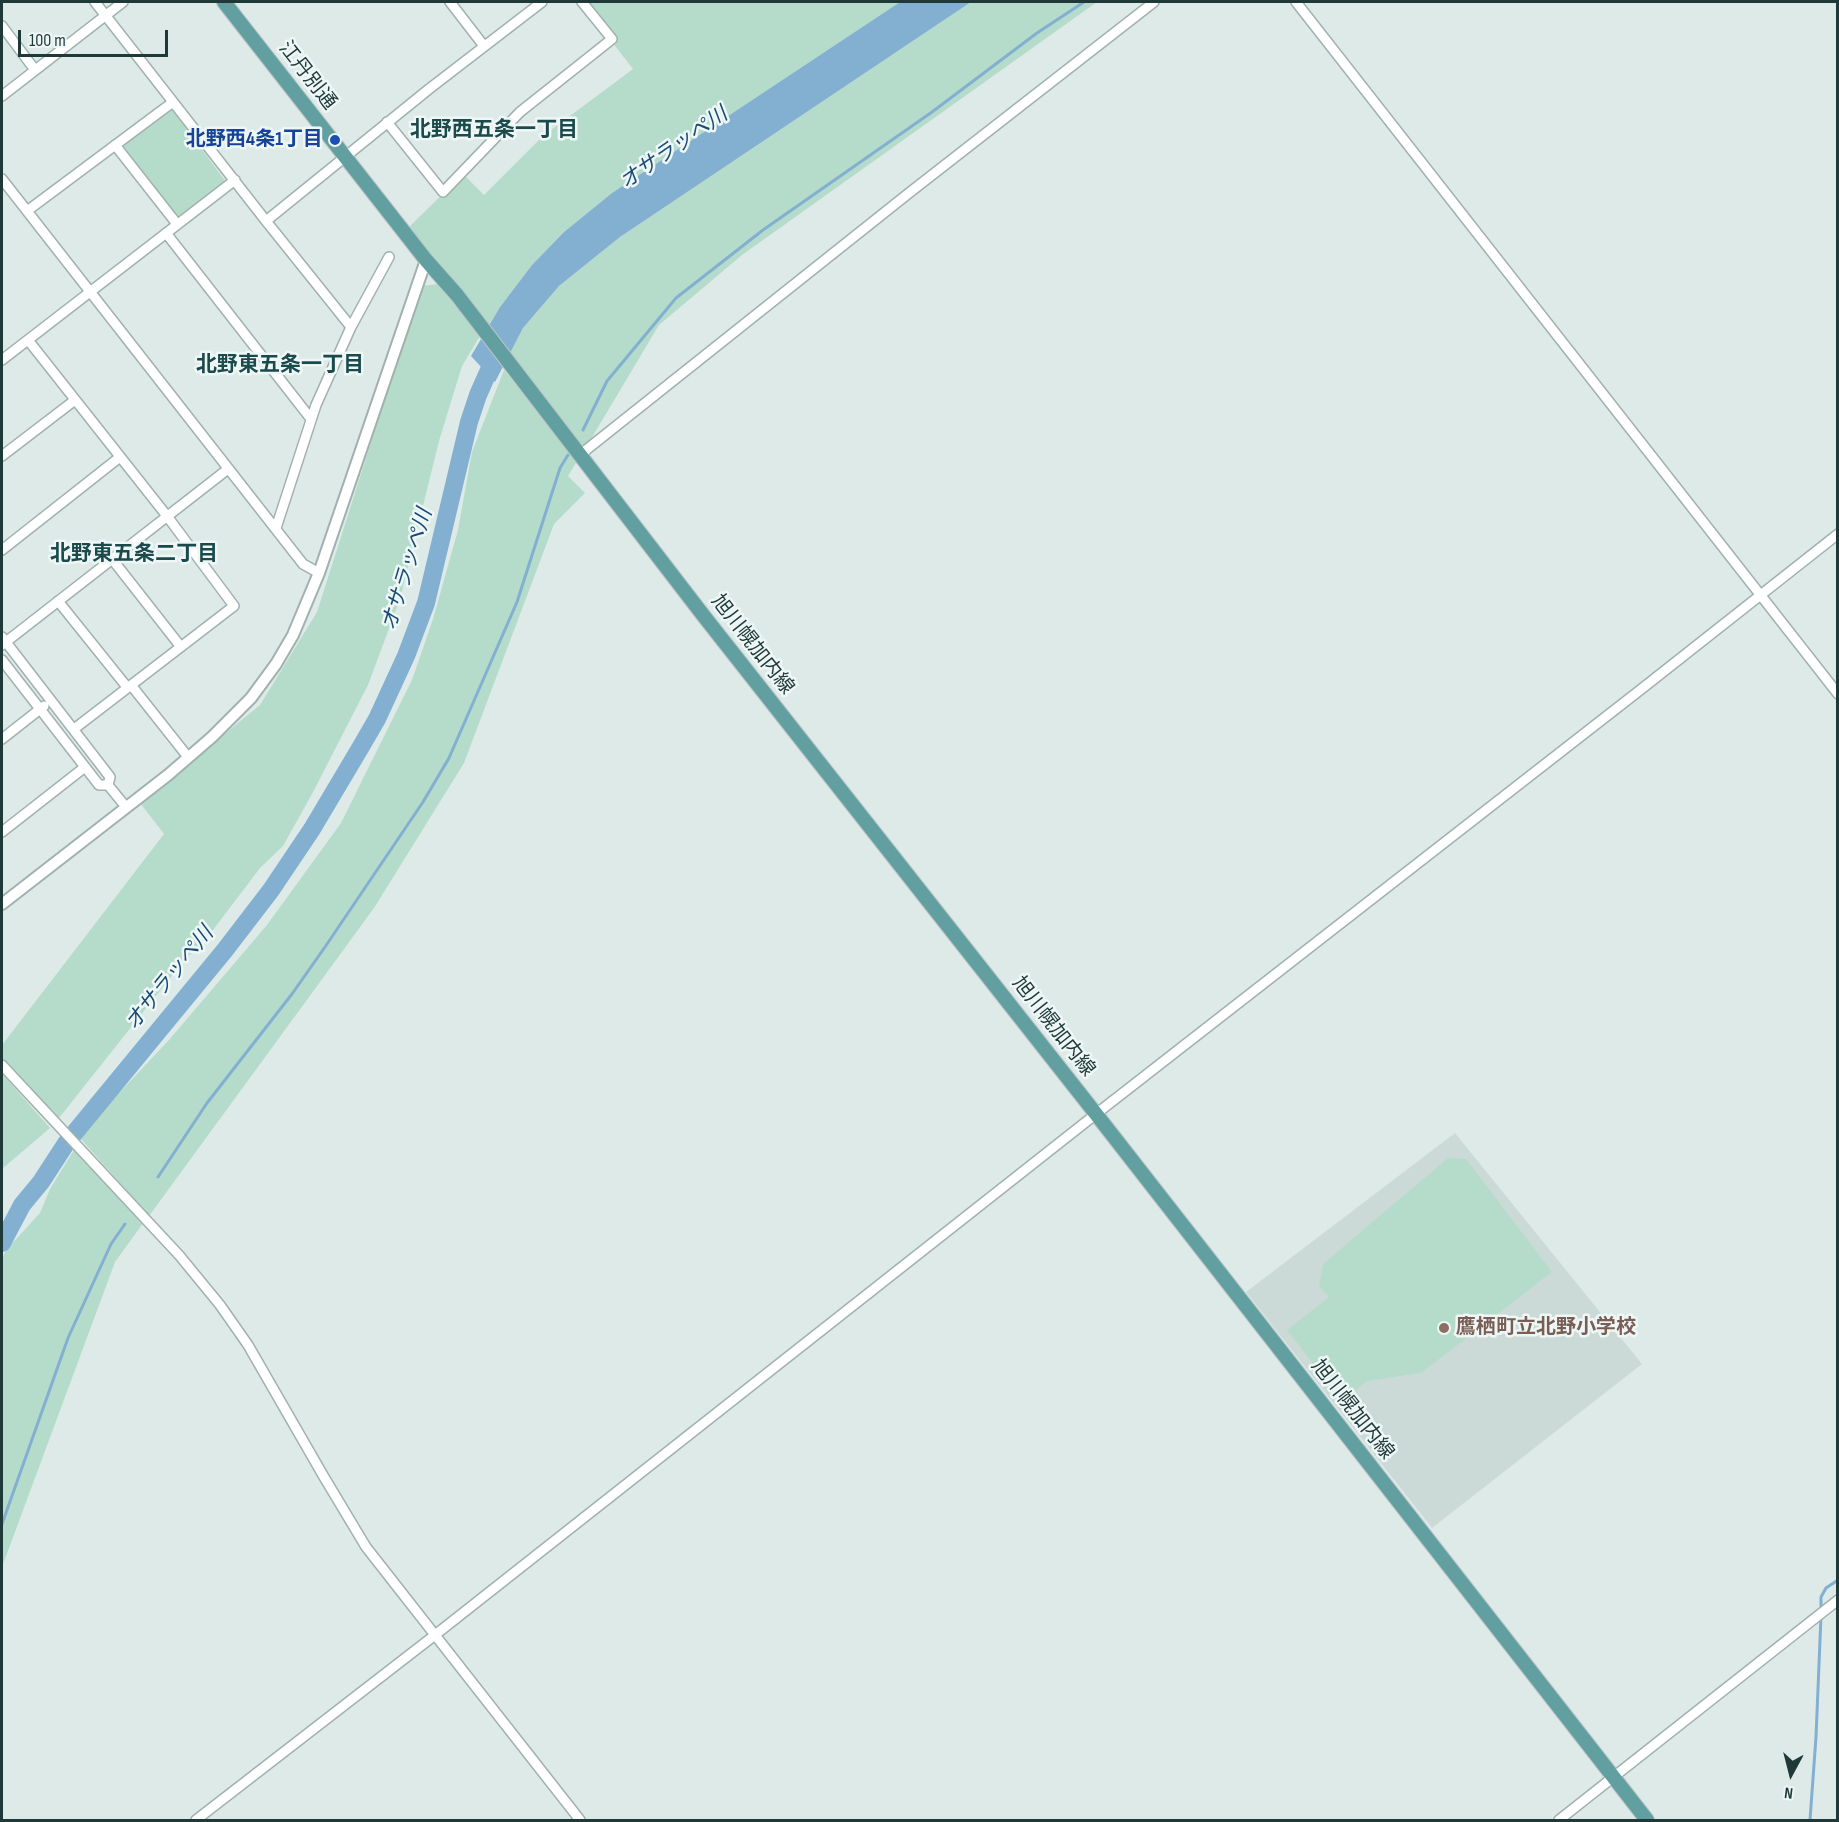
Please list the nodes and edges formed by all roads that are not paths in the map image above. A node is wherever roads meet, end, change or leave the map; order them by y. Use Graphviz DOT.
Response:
graph roads {
  1 [pos="95,2"];
  2 [pos="123,2"];
  3 [pos="224,2"];
  4 [pos="450,2"];
  5 [pos="542,2"];
  6 [pos="582,2"];
  7 [pos="1154,2"];
  8 [pos="1296,2"];
  9 [pos="106,15"];
  10 [pos="2,26"];
  11 [pos="484,46"];
  12 [pos="35,70"];
  13 [pos="2,96"];
  14 [pos="173,102"];
  15 [pos="387,122"];
  16 [pos="115,145"];
  17 [pos="345,156"];
  18 [pos="2,179"];
  19 [pos="235,180"];
  20 [pos="27,212"];
  21 [pos="266,221"];
  22 [pos="177,224"];
  23 [pos="166,233"];
  24 [pos="389,257"];
  25 [pos="426,260"];
  26 [pos="89,292"];
  27 [pos="351,327"];
  28 [pos="28,340"];
  29 [pos="2,360"];
  30 [pos="75,400"];
  31 [pos="311,419"];
  32 [pos="581,454"];
  33 [pos="2,456"];
  34 [pos="120,457"];
  35 [pos="228,469"];
  36 [pos="167,516"];
  37 [pos="276,528"];
  38 [pos="1838,534"];
  39 [pos="2,550"];
  40 [pos="112,559"];
  41 [pos="319,573"];
  42 [pos="1760,596"];
  43 [pos="58,601"];
  44 [pos="3,641"];
  45 [pos="182,646"];
  46 [pos="2,660"];
  47 [pos="129,686"];
  48 [pos="1838,694"];
  49 [pos="51,700"];
  50 [pos="40,709"];
  51 [pos="74,729"];
  52 [pos="2,739"];
  53 [pos="188,757"];
  54 [pos="85,767"];
  55 [pos="108,785"];
  56 [pos="126,807"];
  57 [pos="2,832"];
  58 [pos="2,904"];
  59 [pos="2,1065"];
  60 [pos="1096,1114"];
  61 [pos="1838,1600"];
  62 [pos="435,1635"];
  63 [pos="1614,1778"];
  64 [pos="196,1821"];
  65 [pos="580,1821"];
  66 [pos="1559,1821"];
  67 [pos="1647,1821"];
  1 -- 9 [label="street"];
  2 -- 9 [label="street"];
  3 -- 17 [label="main road, 江丹別通"];
  4 -- 11 [label="street"];
  5 -- 11 [label="street"];
  6 -- 15 [label="street"];
  7 -- 32 [label="street"];
  8 -- 42 [label="street"];
  9 -- 12 [label="street"];
  9 -- 14 [label="street"];
  10 -- 12 [label="street"];
  11 -- 15 [label="street"];
  12 -- 13 [label="street"];
  14 -- 16 [label="street"];
  14 -- 19 [label="street"];
  15 -- 17 [label="street"];
  16 -- 20 [label="street"];
  16 -- 22 [label="street"];
  17 -- 21 [label="street"];
  17 -- 25 [label="main road, 江丹別通"];
  18 -- 20 [label="street"];
  19 -- 21 [label="street"];
  19 -- 22 [label="street"];
  20 -- 26 [label="street"];
  21 -- 27 [label="street"];
  22 -- 23 [label="street"];
  23 -- 26 [label="street"];
  23 -- 31 [label="street"];
  24 -- 27 [label="street"];
  25 -- 32 [label="main road, 旭川幌加内線"];
  25 -- 41 [label="street"];
  26 -- 28 [label="street"];
  26 -- 35 [label="street"];
  27 -- 31 [label="street"];
  28 -- 29 [label="street"];
  28 -- 30 [label="street"];
  30 -- 33 [label="street"];
  30 -- 34 [label="street"];
  31 -- 37 [label="street"];
  32 -- 60 [label="main road, 旭川幌加内線"];
  34 -- 36 [label="street"];
  34 -- 39 [label="street"];
  35 -- 36 [label="street"];
  35 -- 37 [label="street"];
  36 -- 40 [label="street"];
  36 -- 45 [label="street"];
  37 -- 41 [label="street"];
  38 -- 42 [label="street"];
  40 -- 43 [label="street"];
  40 -- 45 [label="street"];
  41 -- 53 [label="street"];
  42 -- 48 [label="street"];
  42 -- 60 [label="street"];
  43 -- 44 [label="street"];
  43 -- 47 [label="street"];
  44 -- 49 [label="street"];
  45 -- 47 [label="street"];
  46 -- 50 [label="street"];
  47 -- 51 [label="street"];
  47 -- 53 [label="street"];
  49 -- 50 [label="street"];
  49 -- 51 [label="street"];
  50 -- 52 [label="street"];
  50 -- 54 [label="street"];
  51 -- 55 [label="street"];
  53 -- 56 [label="street"];
  54 -- 55 [label="street"];
  54 -- 57 [label="street"];
  55 -- 56 [label="street"];
  56 -- 58 [label="street"];
  59 -- 62 [label="street"];
  60 -- 62 [label="street"];
  60 -- 63 [label="main road, 旭川幌加内線"];
  61 -- 63 [label="street"];
  62 -- 64 [label="street"];
  62 -- 65 [label="street"];
  63 -- 66 [label="street"];
  63 -- 67 [label="main road, 旭川幌加内線"];
}
